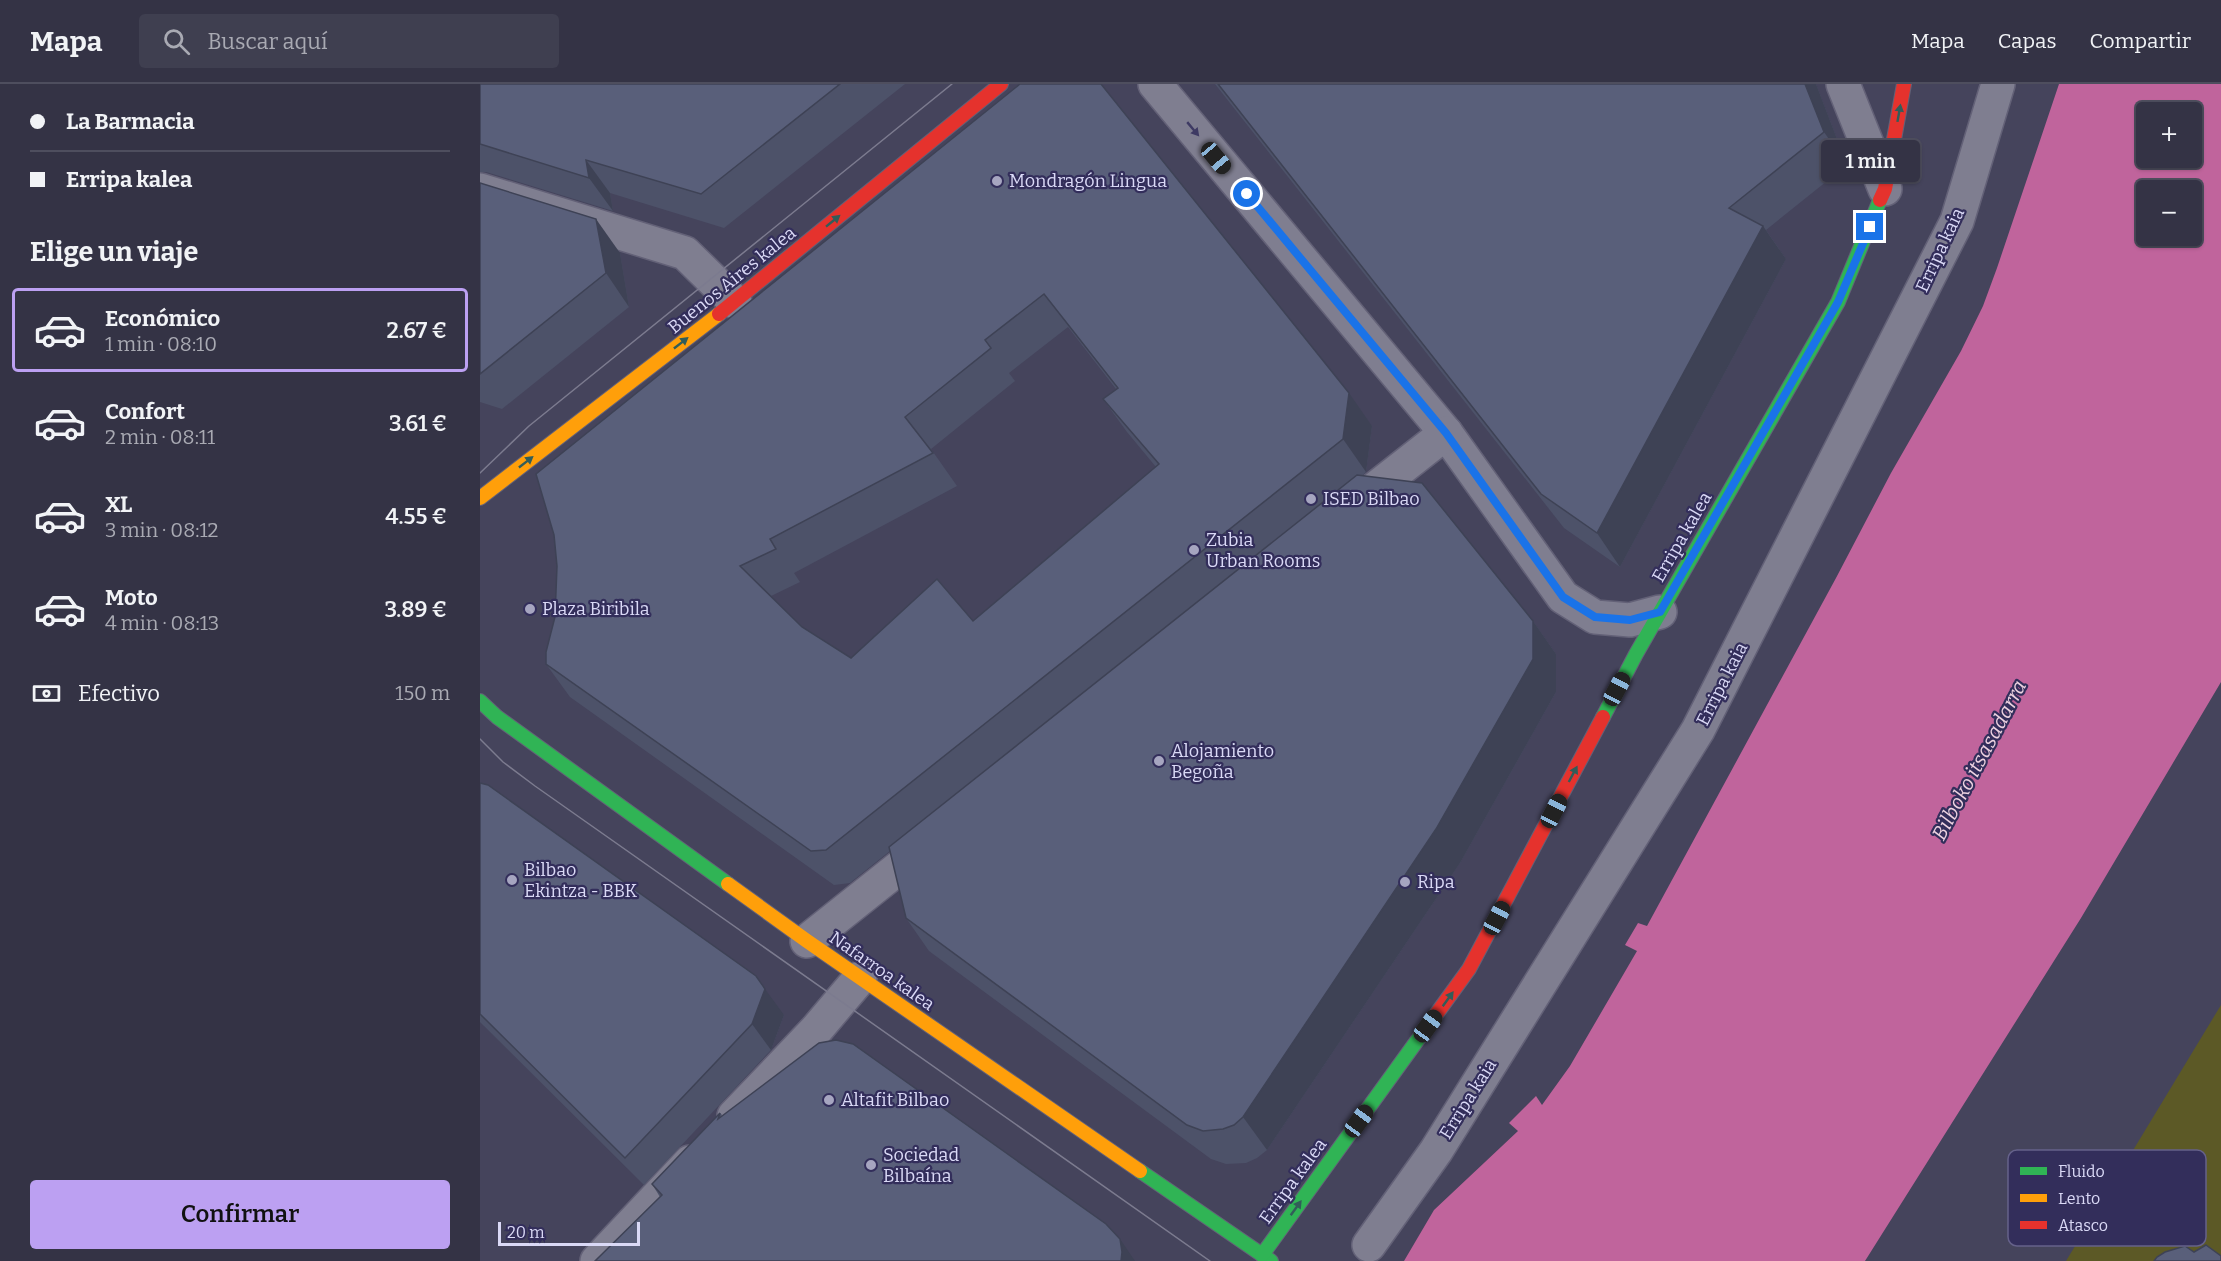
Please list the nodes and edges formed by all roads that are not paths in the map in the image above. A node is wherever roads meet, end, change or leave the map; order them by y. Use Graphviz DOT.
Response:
graph roads {
  1 [pos="1001,84"];
  2 [pos="1155,84"];
  3 [pos="1843,84"];
  4 [pos="1904,84"];
  5 [pos="1998,84"];
  6 [pos="1886,189"];
  7 [pos="480,190"];
  8 [pos="735,302"];
  9 [pos="1446,433"];
  10 [pos="480,498"];
  11 [pos="1333,523"];
  12 [pos="1660,612"];
  13 [pos="480,701"];
  14 [pos="958,821"];
  15 [pos="807,941"];
  16 [pos="861,978"];
  17 [pos="1369,1245"];
  18 [pos="1258,1259"];
  19 [pos="597,1261"];
  8 -- 1 [label="street, Buenos Aires kalea, one-way"];
  2 -- 9 [label="street, one-way"];
  3 -- 6 [label="street"];
  6 -- 4 [label="street, Erripa kalea, one-way"];
  5 -- 17 [label="street, Erripa kaia"];
  6 -- 12 [label="street, Erripa kalea"];
  7 -- 8 [label="street"];
  10 -- 8 [label="street, Buenos Aires kalea, one-way"];
  9 -- 11 [label="street"];
  9 -- 12 [label="street"];
  18 -- 12 [label="street, Erripa kalea, one-way"];
  13 -- 15 [label="street, Nafarroa kalea"];
  14 -- 15 [label="street"];
  15 -- 16 [label="street, Nafarroa kalea"];
  16 -- 18 [label="street, Nafarroa kalea"];
  16 -- 19 [label="street"];
}
